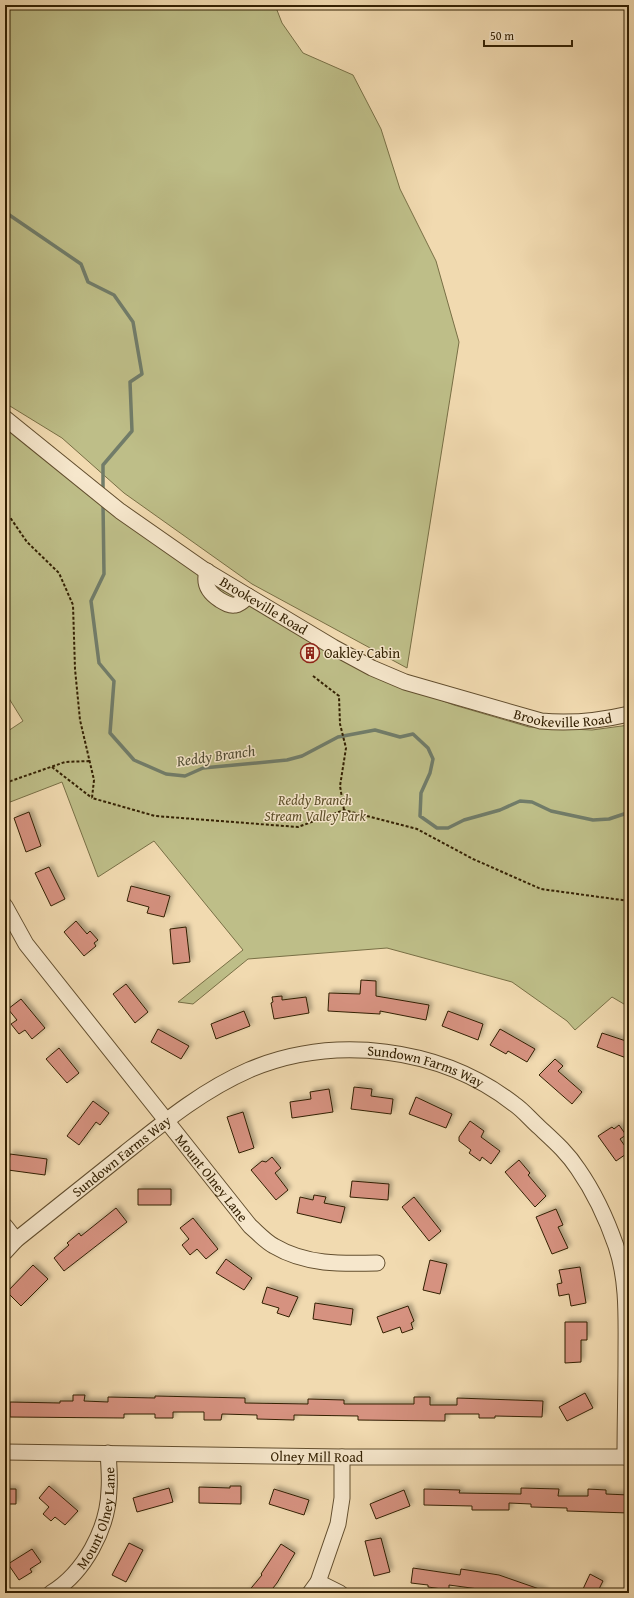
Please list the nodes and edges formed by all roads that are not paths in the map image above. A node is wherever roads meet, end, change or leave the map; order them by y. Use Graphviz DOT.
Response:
graph roads {
  1 [pos="5,418"];
  2 [pos="629,714"];
  3 [pos="5,906"];
  4 [pos="166,1121"];
  5 [pos="5,1226"];
  6 [pos="16,1240"];
  7 [pos="5,1252"];
  8 [pos="376,1263"];
  9 [pos="5,1452"];
  10 [pos="108,1454"];
  11 [pos="342,1457"];
  12 [pos="627,1457"];
  13 [pos="314,1587"];
  14 [pos="51,1593"];
  15 [pos="340,1593"];
  1 -- 2 [label="street, Brookeville Road"];
  3 -- 4 [label="street, Mount Olney Lane"];
  4 -- 6 [label="street, Sundown Farms Way"];
  4 -- 8 [label="street, Mount Olney Lane"];
  4 -- 12 [label="street, Sundown Farms Way"];
  5 -- 6 [label="street"];
  6 -- 7 [label="street, Sundown Farms Way"];
  9 -- 10 [label="street, Olney Mill Road"];
  10 -- 11 [label="street, Olney Mill Road"];
  10 -- 14 [label="street, Mount Olney Lane"];
  11 -- 12 [label="street, Olney Mill Road"];
  11 -- 13 [label="street"];
  13 -- 15 [label="street"];
}
